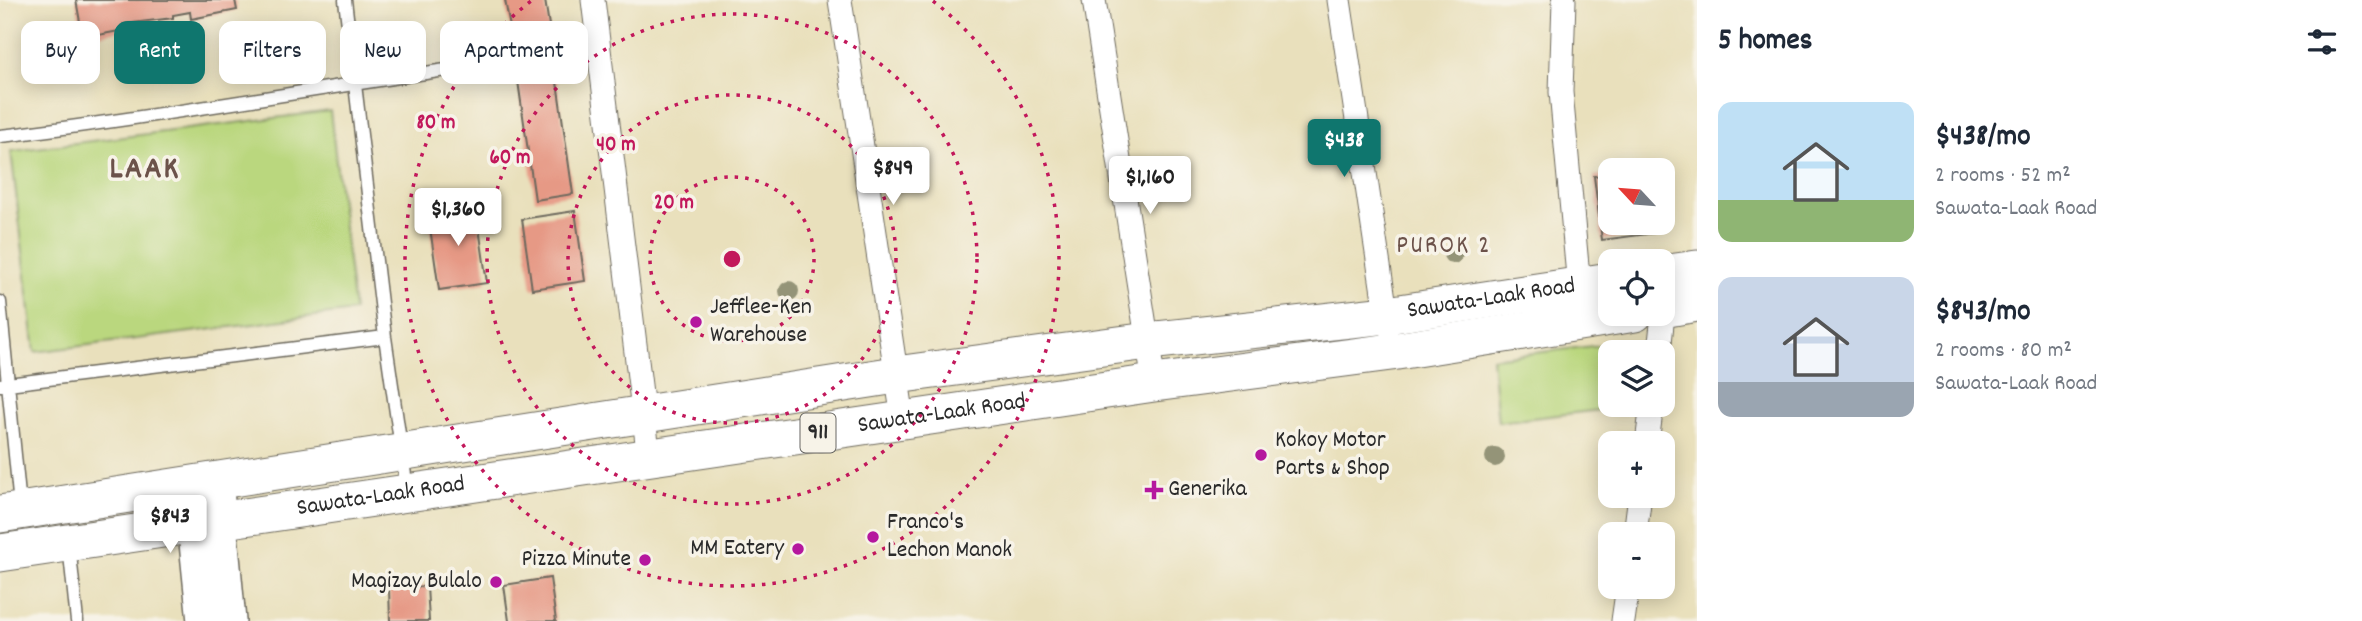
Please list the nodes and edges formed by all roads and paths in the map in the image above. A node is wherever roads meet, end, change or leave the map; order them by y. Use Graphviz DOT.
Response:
graph roads {
  1 [pos="345,0"];
  2 [pos="593,0"];
  3 [pos="840,0"];
  4 [pos="1094,0"];
  5 [pos="1339,0"];
  6 [pos="1564,0"];
  7 [pos="348,21"];
  8 [pos="344,84"];
  9 [pos="355,84"];
  10 [pos="0,136"];
  11 [pos="1594,284"];
  12 [pos="0,302"];
  13 [pos="1387,314"];
  14 [pos="1598,317"];
  15 [pos="1583,322"];
  16 [pos="384,337"];
  17 [pos="1149,341"];
  18 [pos="1391,352"];
  19 [pos="896,375"];
  20 [pos="1154,383"];
  21 [pos="4,385"];
  22 [pos="643,415"];
  23 [pos="902,419"];
  24 [pos="401,453"];
  25 [pos="649,459"];
  26 [pos="203,482"];
  27 [pos="408,493"];
  28 [pos="10,512"];
  29 [pos="206,522"];
  30 [pos="69,544"];
  31 [pos="0,553"];
  32 [pos="1626,599"];
  33 [pos="77,621"];
  34 [pos="204,621"];
  35 [pos="229,621"];
  36 [pos="1623,621"];
  1 -- 7 [label="lane"];
  2 -- 22 [label="street"];
  3 -- 19 [label="street"];
  4 -- 17 [label="street"];
  5 -- 13 [label="street"];
  6 -- 11 [label="street"];
  8 -- 10 [label="lane"];
  9 -- 16 [label="lane"];
  11 -- 13 [label="main road, Sawata-Laak Road / 911"];
  11 -- 15 [label="street"];
  12 -- 21 [label="lane"];
  13 -- 17 [label="main road, Sawata-Laak Road / 911"];
  13 -- 18 [label="street"];
  14 -- 15 [label="main road, Sawata-Laak Road / 911"];
  15 -- 18 [label="main road, Sawata-Laak Road / 911"];
  16 -- 21 [label="lane"];
  16 -- 24 [label="lane"];
  17 -- 19 [label="main road, Sawata-Laak Road / 911"];
  17 -- 20 [label="street"];
  18 -- 20 [label="main road, Sawata-Laak Road / 911"];
  19 -- 22 [label="main road, Sawata-Laak Road / 911"];
  19 -- 23 [label="street"];
  20 -- 23 [label="main road, Sawata-Laak Road / 911"];
  21 -- 28 [label="lane"];
  22 -- 24 [label="main road, Sawata-Laak Road / 911"];
  22 -- 25 [label="street"];
  23 -- 25 [label="main road, Sawata-Laak Road / 911"];
  24 -- 26 [label="main road, Sawata-Laak Road / 911"];
  24 -- 27 [label="lane"];
  25 -- 27 [label="main road, Sawata-Laak Road / 911"];
  26 -- 28 [label="main road, Sawata-Laak Road / 911"];
  26 -- 29 [label="main road"];
  27 -- 29 [label="main road, Sawata-Laak Road / 911"];
  29 -- 30 [label="main road, Sawata-Laak Road / 911"];
  29 -- 34 [label="main road"];
  29 -- 35 [label="main road"];
  30 -- 31 [label="main road, Sawata-Laak Road / 911"];
  30 -- 33 [label="lane"];
  32 -- 36 [label="street"];
}
